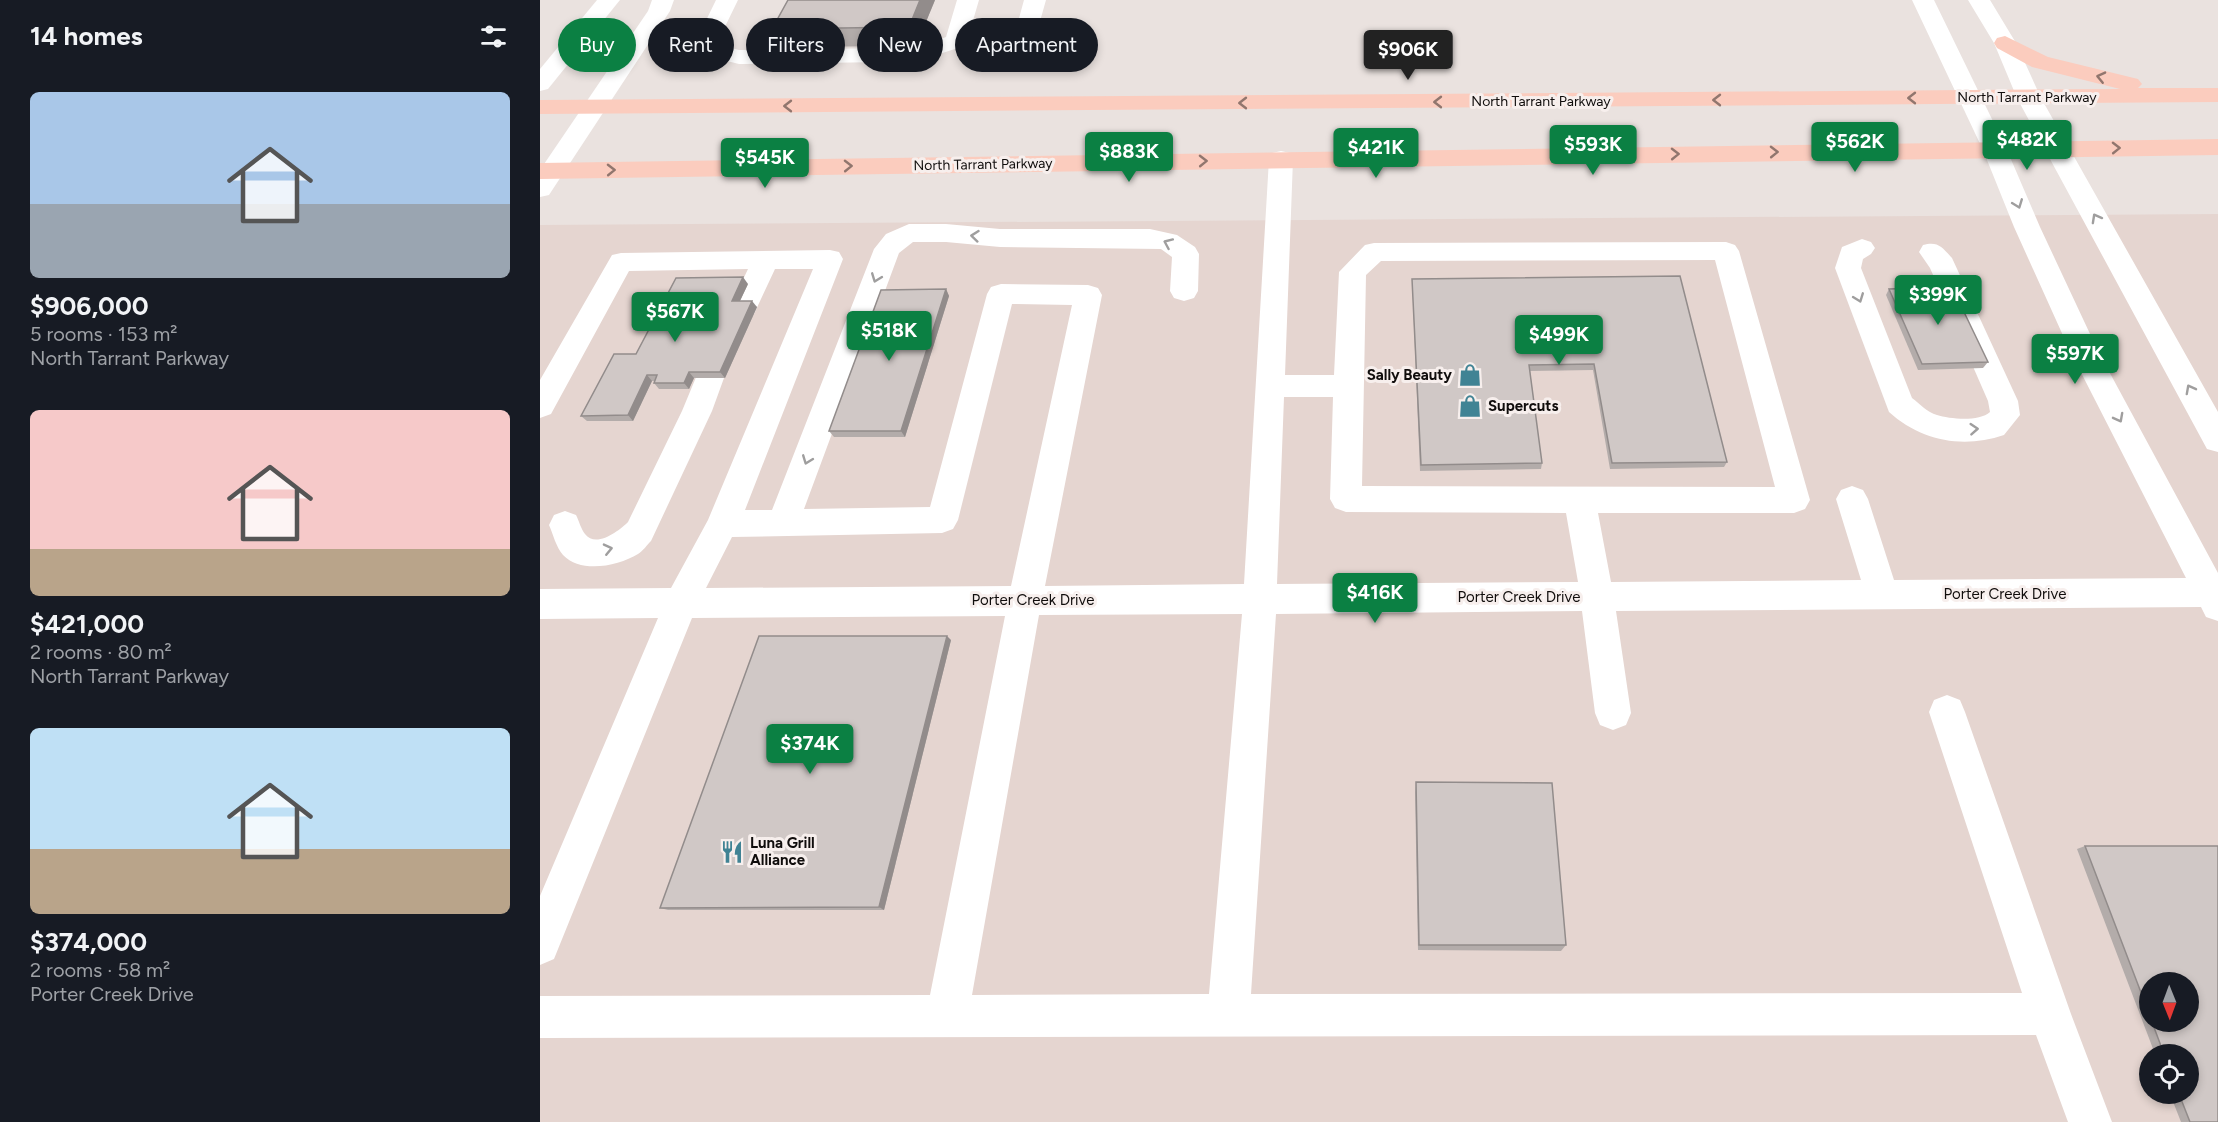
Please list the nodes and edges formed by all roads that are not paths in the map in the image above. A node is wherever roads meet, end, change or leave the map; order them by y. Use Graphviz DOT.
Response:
graph roads {
  1 [pos="609,0"];
  2 [pos="663,0"];
  3 [pos="727,0"];
  4 [pos="968,0"];
  5 [pos="1035,0"];
  6 [pos="1923,0"];
  7 [pos="1979,0"];
  8 [pos="963,18"];
  9 [pos="1030,18"];
  10 [pos="955,41"];
  11 [pos="2005,43"];
  12 [pos="540,84"];
  13 [pos="2218,95"];
  14 [pos="2178,96"];
  15 [pos="1971,98"];
  16 [pos="2029,98"];
  17 [pos="540,106"];
  18 [pos="596,106"];
  19 [pos="2218,147"];
  20 [pos="2058,149"];
  21 [pos="1995,150"];
  22 [pos="1281,159"];
  23 [pos="544,177"];
  24 [pos="1862,248"];
  25 [pos="1932,252"];
  26 [pos="766,260"];
  27 [pos="1184,291"];
  28 [pos="744,307"];
  29 [pos="709,378"];
  30 [pos="1270,386"];
  31 [pos="1348,386"];
  32 [pos="540,406"];
  33 [pos="2218,440"];
  34 [pos="1580,499"];
  35 [pos="1852,499"];
  36 [pos="783,523"];
  37 [pos="723,524"];
  38 [pos="565,525"];
  39 [pos="1882,594"];
  40 [pos="1598,597"];
  41 [pos="2216,597"];
  42 [pos="1260,599"];
  43 [pos="1025,600"];
  44 [pos="681,603"];
  45 [pos="540,604"];
  46 [pos="1947,711"];
  47 [pos="1613,713"];
  48 [pos="540,945"];
  49 [pos="2050,1014"];
  50 [pos="1228,1016"];
  51 [pos="540,1017"];
  52 [pos="947,1017"];
  53 [pos="2090,1122"];
  1 -- 12 [label="street"];
  2 -- 18 [label="street"];
  3 -- 10 [label="street"];
  4 -- 8 [label="street"];
  5 -- 9 [label="street"];
  6 -- 15 [label="street, Porter Creek Drive"];
  7 -- 11 [label="street"];
  14 -- 11 [label="main road, one-way"];
  11 -- 16 [label="street"];
  13 -- 14 [label="main road, North Tarrant Parkway"];
  14 -- 16 [label="main road, North Tarrant Parkway"];
  15 -- 16 [label="main road, North Tarrant Parkway"];
  15 -- 18 [label="main road, North Tarrant Parkway, one-way"];
  15 -- 21 [label="street, Porter Creek Drive"];
  16 -- 20 [label="street"];
  17 -- 18 [label="main road, North Tarrant Parkway"];
  18 -- 23 [label="street"];
  20 -- 19 [label="main road, North Tarrant Parkway, one-way"];
  20 -- 21 [label="main road, North Tarrant Parkway"];
  33 -- 20 [label="street, one-way"];
  22 -- 21 [label="main road, North Tarrant Parkway, one-way"];
  21 -- 41 [label="street, Porter Creek Drive, one-way"];
  23 -- 22 [label="main road, North Tarrant Parkway, one-way"];
  22 -- 30 [label="street"];
  24 -- 25 [label="street, one-way"];
  26 -- 28 [label="street"];
  26 -- 32 [label="street"];
  26 -- 37 [label="street"];
  27 -- 36 [label="street, one-way"];
  38 -- 29 [label="street, one-way"];
  30 -- 31 [label="street"];
  30 -- 42 [label="street"];
  31 -- 34 [label="street"];
  31 -- 34 [label="street"];
  34 -- 40 [label="street"];
  35 -- 39 [label="street"];
  36 -- 37 [label="street"];
  36 -- 43 [label="street"];
  37 -- 44 [label="street"];
  39 -- 40 [label="street, Porter Creek Drive"];
  39 -- 41 [label="street, Porter Creek Drive"];
  40 -- 42 [label="street, Porter Creek Drive"];
  40 -- 47 [label="street"];
  42 -- 43 [label="street, Porter Creek Drive"];
  42 -- 50 [label="street"];
  43 -- 44 [label="street, Porter Creek Drive"];
  43 -- 52 [label="street"];
  44 -- 45 [label="street, Porter Creek Drive"];
  44 -- 48 [label="street"];
  46 -- 49 [label="street"];
  49 -- 50 [label="street"];
  49 -- 53 [label="street"];
  50 -- 52 [label="street"];
  51 -- 52 [label="street"];
}
